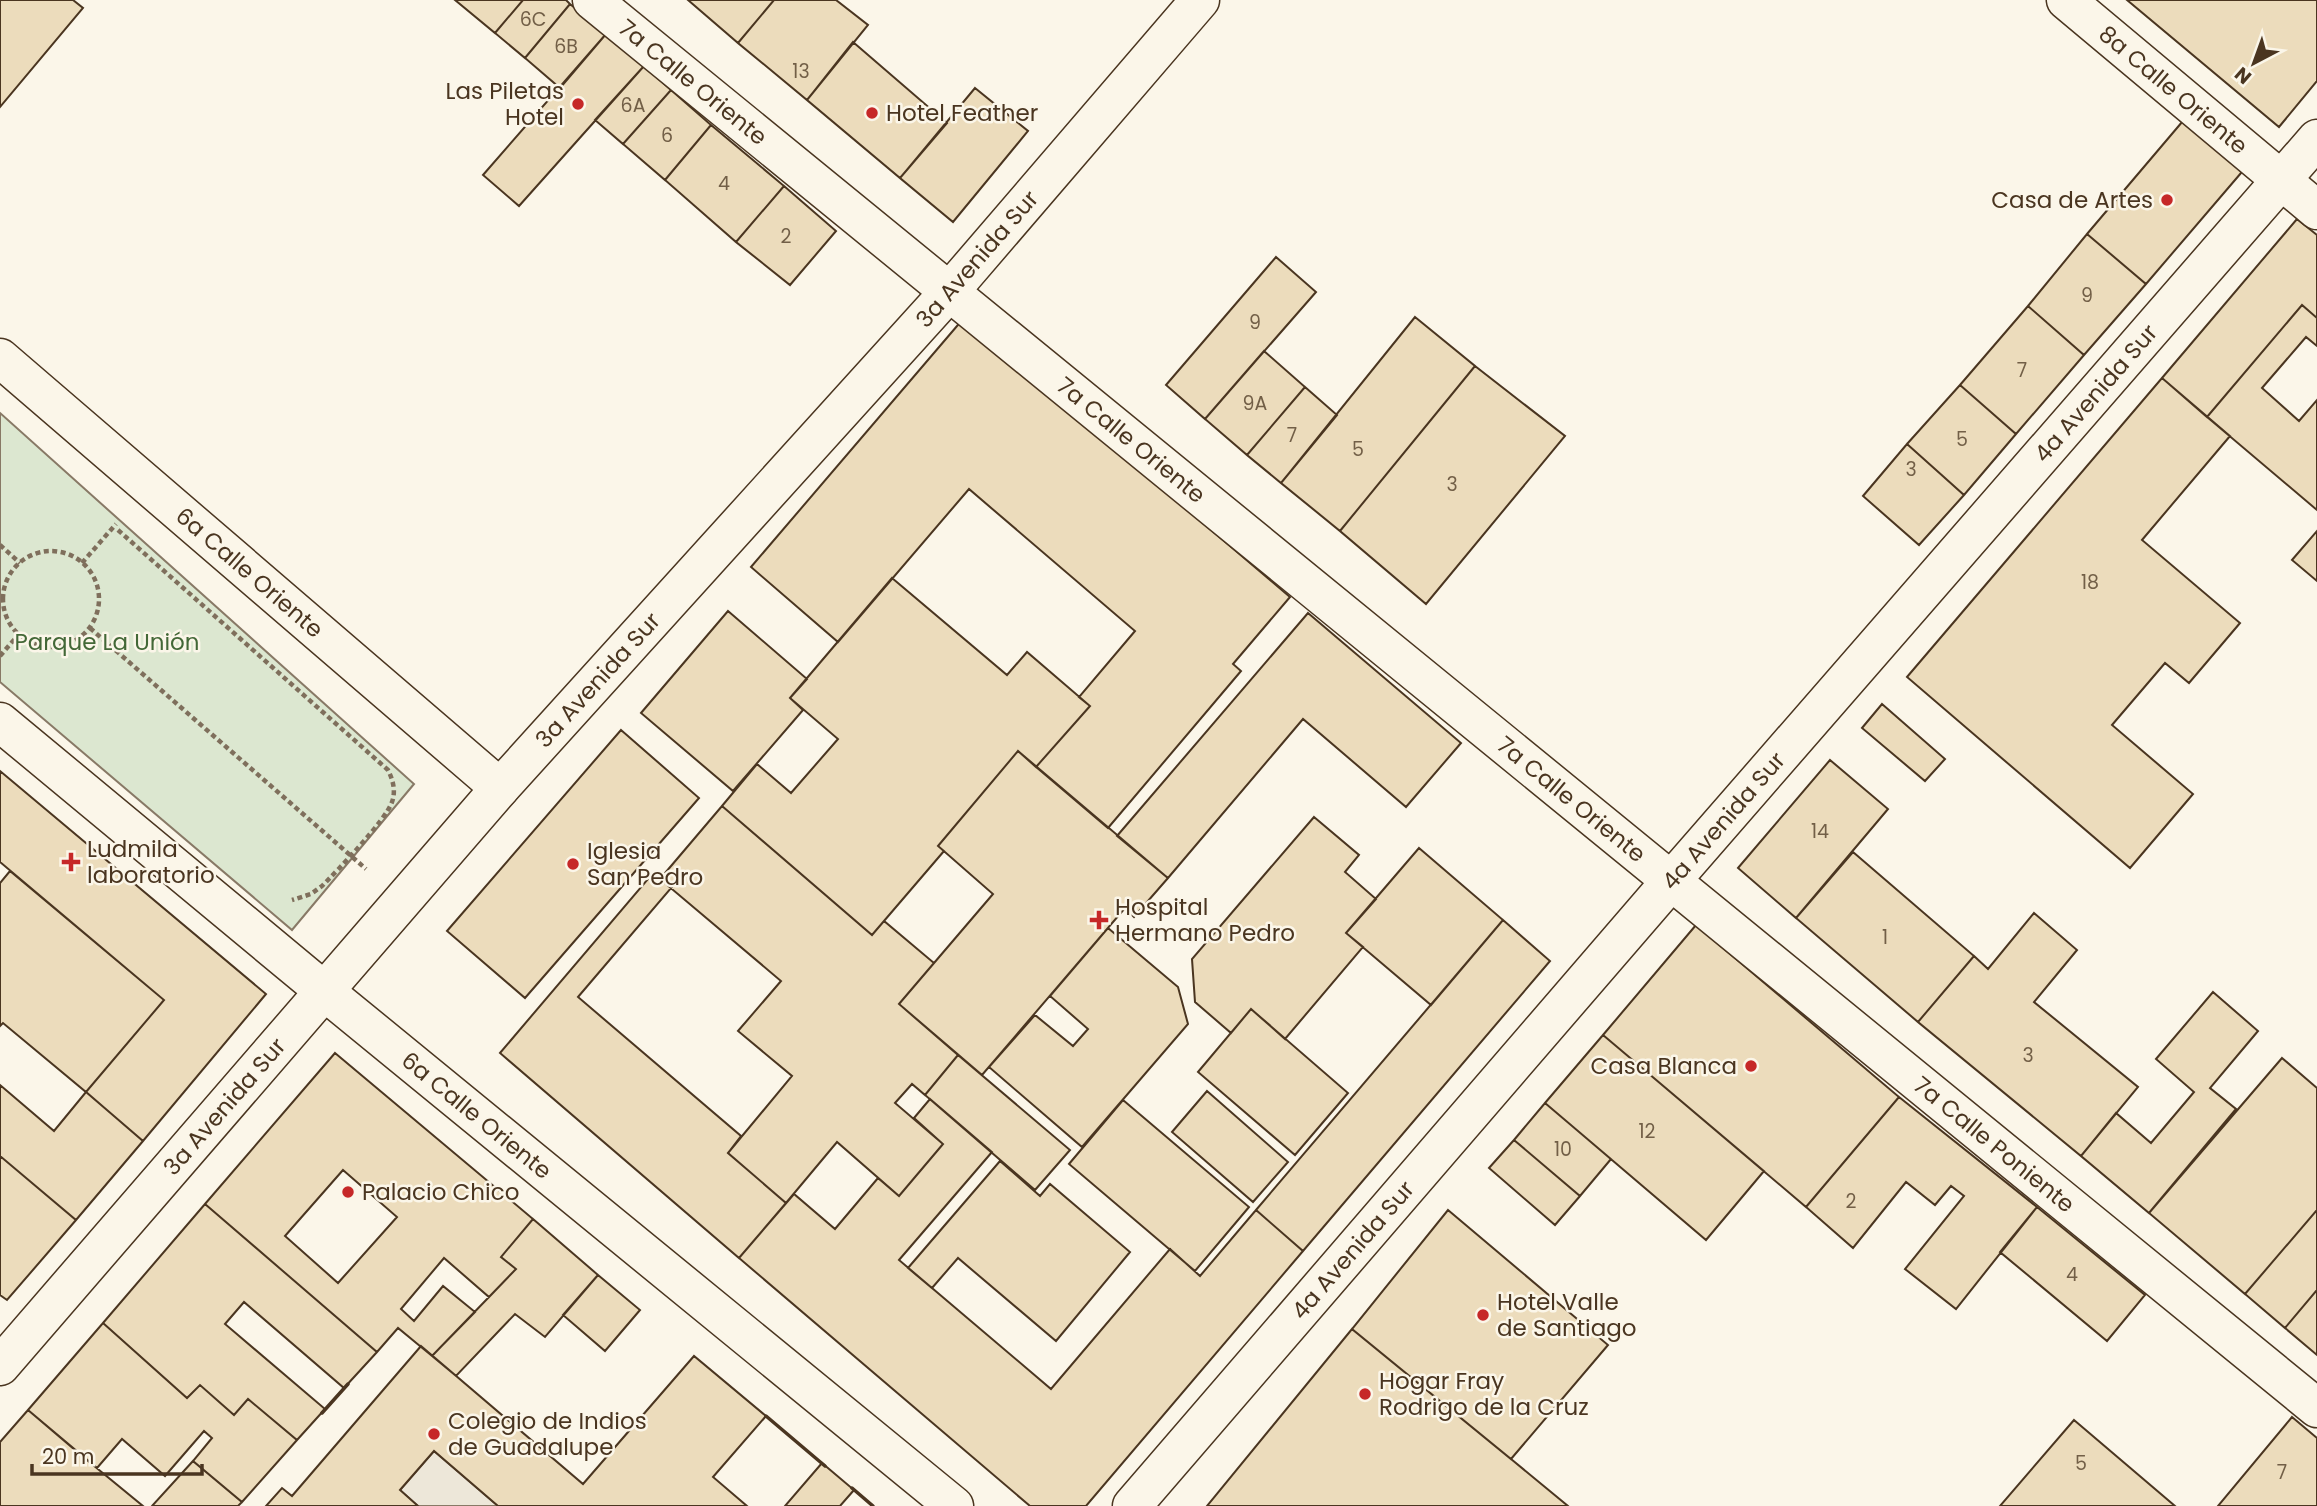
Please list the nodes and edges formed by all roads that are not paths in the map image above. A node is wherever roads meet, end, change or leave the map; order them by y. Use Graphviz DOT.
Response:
graph roads {
  1 [pos="592,0"];
  2 [pos="1200,0"];
  3 [pos="2066,0"];
  4 [pos="2317,139"];
  5 [pos="2281,180"];
  6 [pos="2317,209"];
  7 [pos="950,290"];
  8 [pos="0,358"];
  9 [pos="0,722"];
  10 [pos="500,788"];
  11 [pos="1671,881"];
  12 [pos="323,990"];
  13 [pos="0,1366"];
  14 [pos="2317,1408"];
  15 [pos="954,1506"];
  16 [pos="1132,1506"];
  1 -- 7 [label="street, 7a Calle Oriente"];
  2 -- 7 [label="street, 3a Avenida Sur"];
  3 -- 5 [label="street, 8a Calle Oriente"];
  4 -- 5 [label="street, 4a Avenida Sur"];
  5 -- 6 [label="street, 8a Calle Oriente"];
  5 -- 11 [label="street, 4a Avenida Sur"];
  7 -- 10 [label="street, 3a Avenida Sur"];
  7 -- 11 [label="street, 7a Calle Oriente"];
  8 -- 10 [label="street, 6a Calle Oriente"];
  9 -- 12 [label="street, 6a Calle Oriente"];
  10 -- 12 [label="street, 3a Avenida Sur"];
  11 -- 14 [label="street, 7a Calle Poniente"];
  11 -- 16 [label="street, 4a Avenida Sur"];
  12 -- 13 [label="street, 3a Avenida Sur"];
  12 -- 15 [label="street, 6a Calle Oriente"];
}
